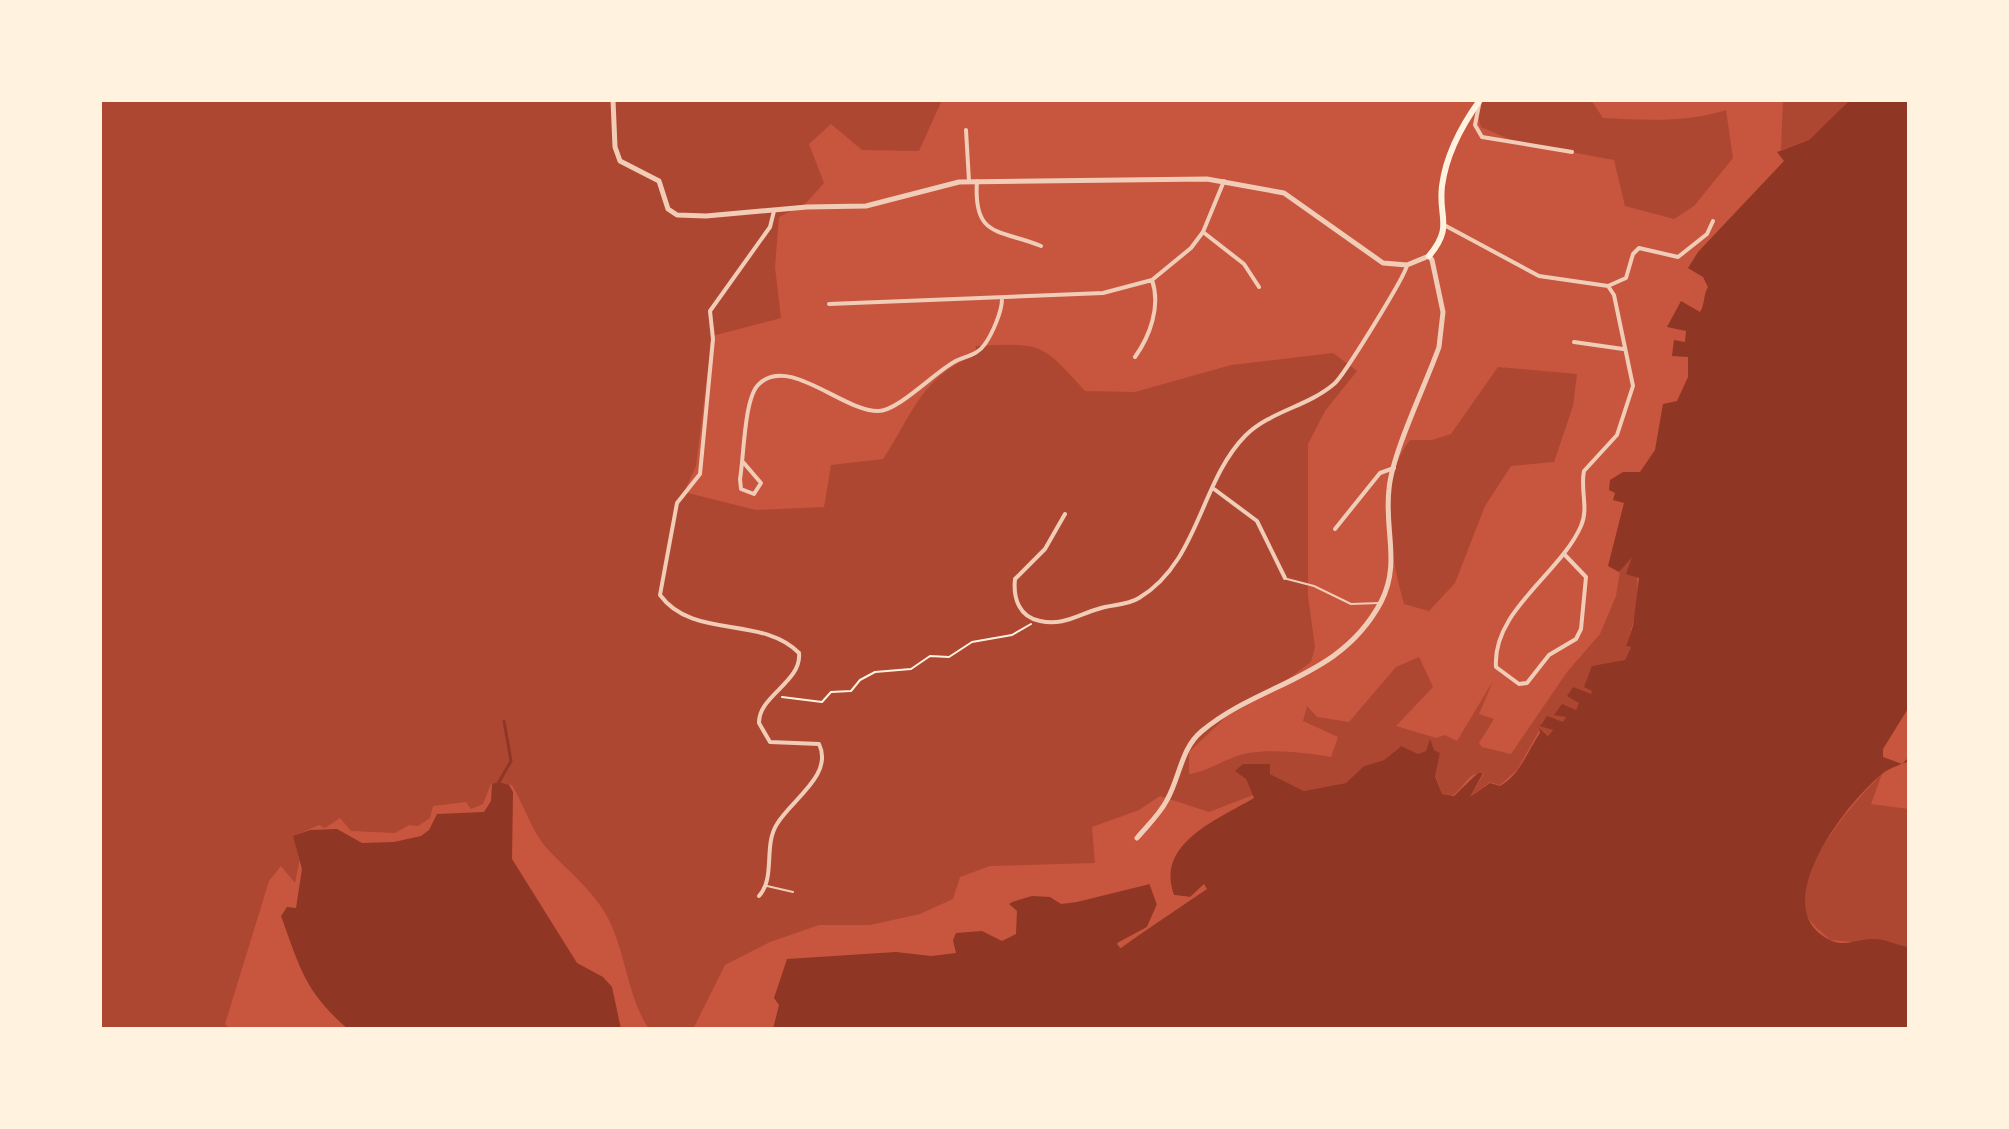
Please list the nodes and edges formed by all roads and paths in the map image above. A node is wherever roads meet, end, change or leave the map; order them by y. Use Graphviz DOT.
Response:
graph roads {
  1 [pos="613,100"];
  2 [pos="1480,100"];
  3 [pos="966,130"];
  4 [pos="1572,152"];
  5 [pos="969,181"];
  6 [pos="977,181"];
  7 [pos="1224,181"];
  8 [pos="774,211"];
  9 [pos="1713,221"];
  10 [pos="1446,226"];
  11 [pos="1203,232"];
  12 [pos="1041,246"];
  13 [pos="1429,256"];
  14 [pos="1407,265"];
  15 [pos="1152,280"];
  16 [pos="1608,286"];
  17 [pos="1259,287"];
  18 [pos="1002,299"];
  19 [pos="829,304"];
  20 [pos="1574,342"];
  21 [pos="1624,349"];
  22 [pos="1135,357"];
  23 [pos="743,462"];
  24 [pos="1394,468"];
  25 [pos="1214,489"];
  26 [pos="1065,514"];
  27 [pos="1335,529"];
  28 [pos="1565,555"];
  29 [pos="1285,578"];
  30 [pos="1380,602"];
  31 [pos="1032,623"];
  32 [pos="774,696"];
  33 [pos="1137,838"];
  34 [pos="766,885"];
  35 [pos="793,892"];
  36 [pos="759,896"];
  1 -- 8 [label="street"];
  2 -- 4 [label="street"];
  2 -- 10 [label="main road"];
  3 -- 5 [label="street"];
  5 -- 6 [label="street"];
  5 -- 8 [label="street"];
  6 -- 7 [label="street"];
  6 -- 12 [label="street"];
  7 -- 11 [label="street"];
  7 -- 14 [label="street"];
  8 -- 32 [label="street"];
  9 -- 16 [label="street"];
  10 -- 13 [label="main road"];
  10 -- 16 [label="street"];
  11 -- 15 [label="street"];
  11 -- 17 [label="street"];
  13 -- 14 [label="street"];
  13 -- 24 [label="street"];
  14 -- 25 [label="street"];
  15 -- 18 [label="street"];
  15 -- 22 [label="street"];
  16 -- 21 [label="street"];
  18 -- 19 [label="street"];
  18 -- 23 [label="street"];
  20 -- 21 [label="street"];
  21 -- 28 [label="street"];
  23 -- 23 [label="street"];
  24 -- 27 [label="street"];
  24 -- 30 [label="street"];
  25 -- 26 [label="street"];
  25 -- 29 [label="street"];
  28 -- 28 [label="street"];
  29 -- 30 [label="lane"];
  30 -- 33 [label="street"];
  31 -- 32 [label="path"];
  32 -- 34 [label="street"];
  34 -- 35 [label="lane"];
  34 -- 36 [label="street"];
}
